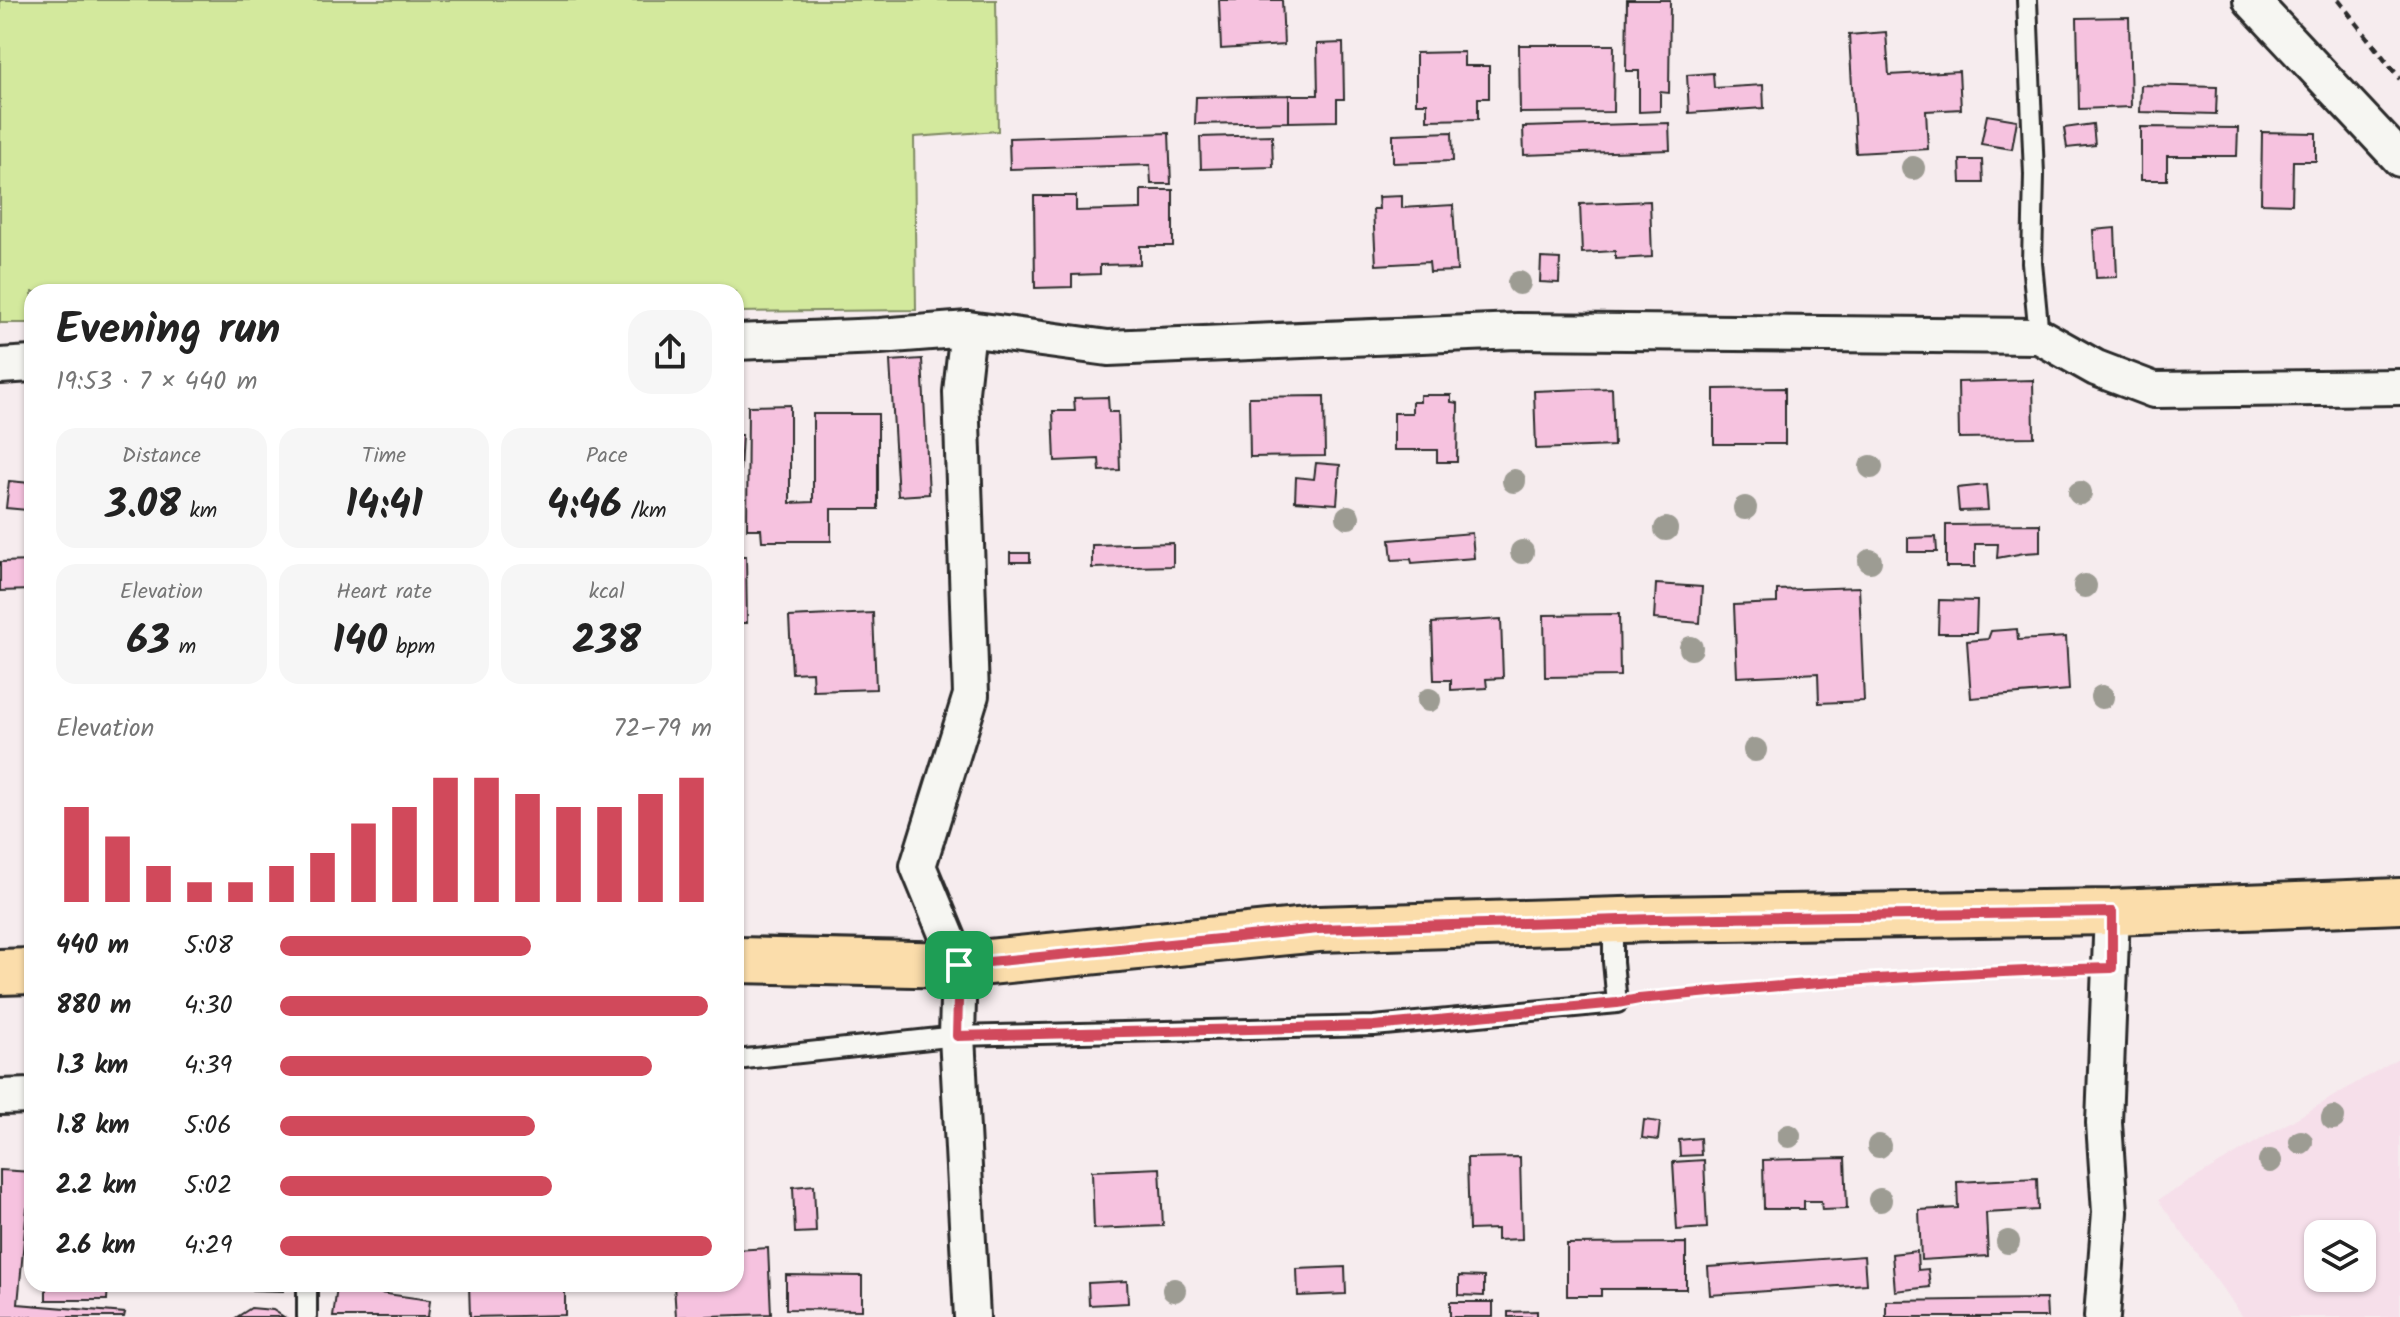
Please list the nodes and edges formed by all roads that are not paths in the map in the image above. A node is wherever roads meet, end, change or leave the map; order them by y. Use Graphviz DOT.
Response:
graph roads {
  1 [pos="2027,0"];
  2 [pos="2251,0"];
  3 [pos="2397,149"];
  4 [pos="968,329"];
  5 [pos="2039,336"];
  6 [pos="744,342"];
  7 [pos="24,364"];
  8 [pos="0,366"];
  9 [pos="2400,387"];
  10 [pos="2400,901"];
  11 [pos="2112,912"];
  12 [pos="1613,921"];
  13 [pos="744,960"];
  14 [pos="959,965"];
  15 [pos="24,971"];
  16 [pos="0,972"];
  17 [pos="957,1036"];
  18 [pos="744,1059"];
  19 [pos="24,1096"];
  20 [pos="0,1097"];
  21 [pos="307,1292"];
  22 [pos="307,1317"];
  23 [pos="972,1317"];
  24 [pos="2102,1317"];
  1 -- 5 [label="lane"];
  2 -- 3 [label="street"];
  4 -- 5 [label="street"];
  4 -- 6 [label="street"];
  4 -- 14 [label="street"];
  5 -- 9 [label="street"];
  7 -- 8 [label="street"];
  10 -- 11 [label="main road"];
  11 -- 12 [label="main road"];
  11 -- 24 [label="street"];
  12 -- 14 [label="main road"];
  12 -- 17 [label="lane"];
  13 -- 14 [label="main road"];
  14 -- 17 [label="street"];
  15 -- 16 [label="main road"];
  17 -- 18 [label="lane"];
  17 -- 23 [label="street"];
  19 -- 20 [label="street"];
  21 -- 22 [label="lane"];
}
